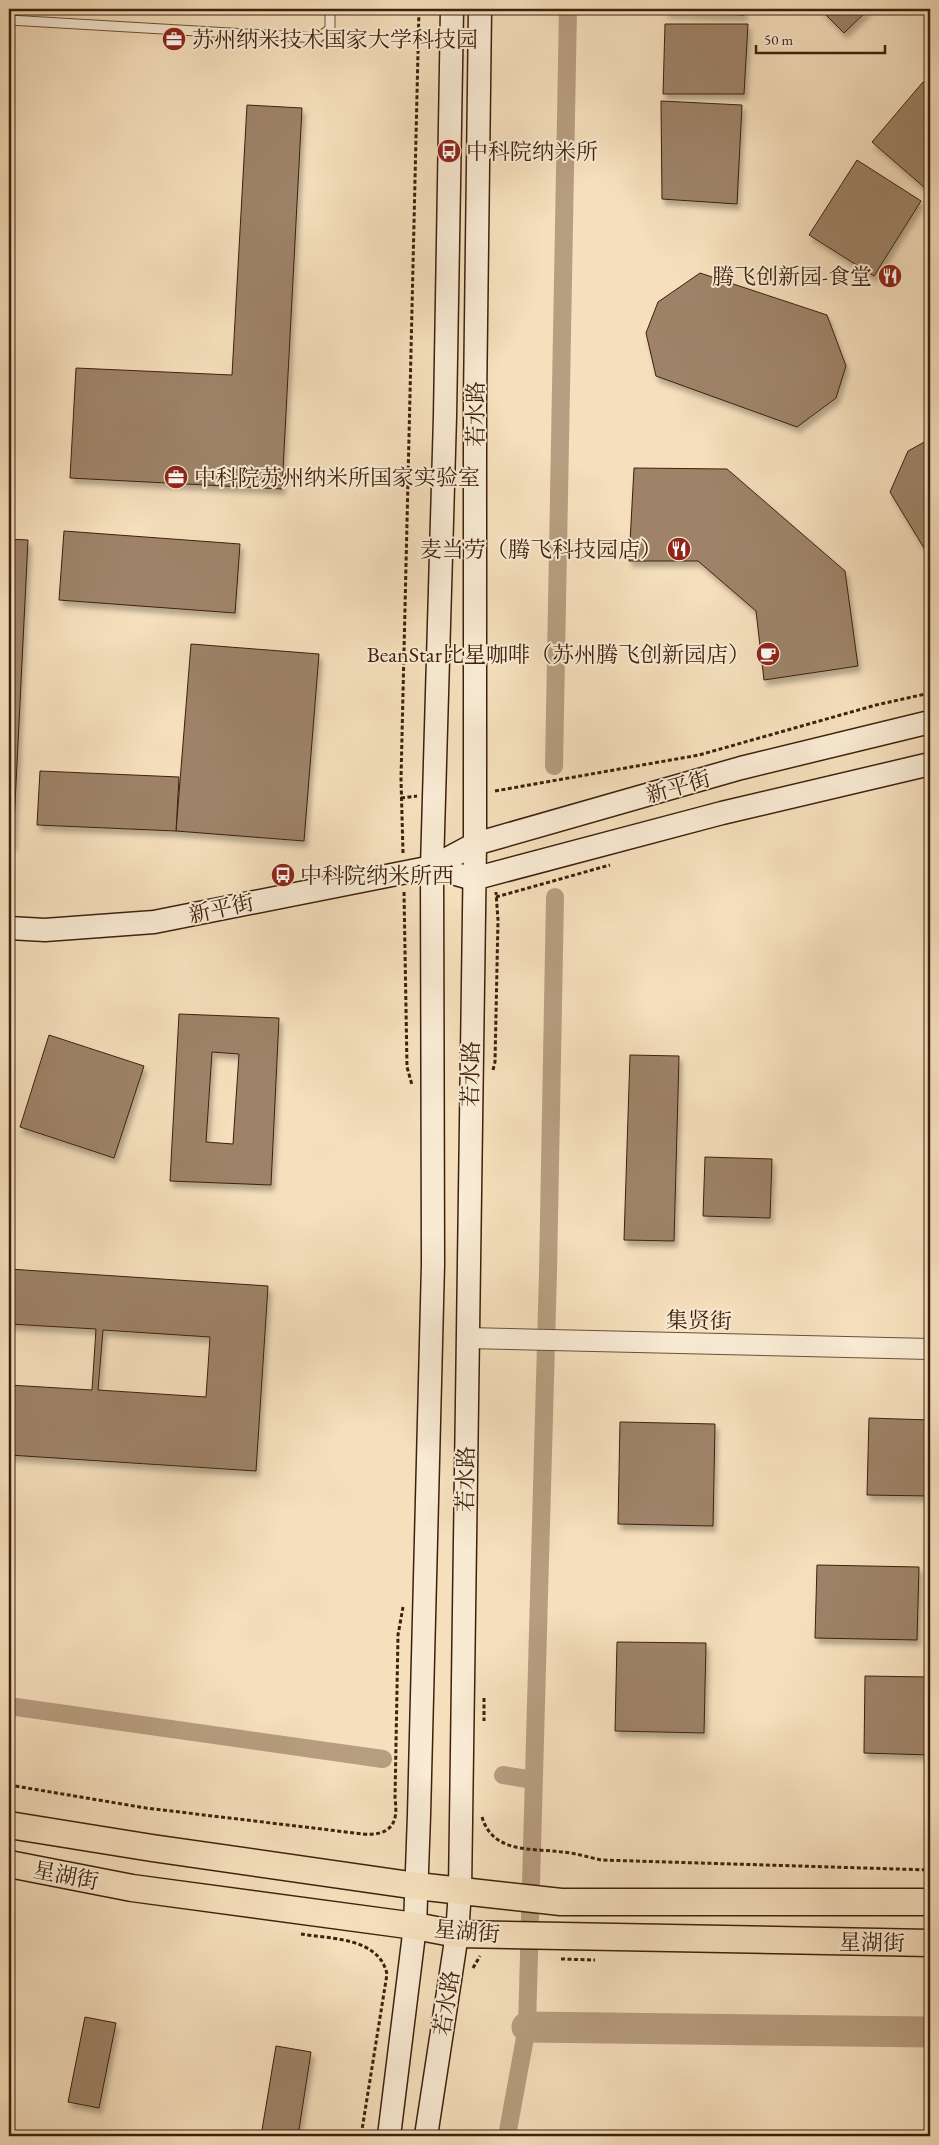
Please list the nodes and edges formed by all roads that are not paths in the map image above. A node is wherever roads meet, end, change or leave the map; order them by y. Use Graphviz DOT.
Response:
graph roads {
  1 [pos="330,9"];
  2 [pos="452,9"];
  3 [pos="480,9"];
  4 [pos="9,20"];
  5 [pos="930,722"];
  6 [pos="930,764"];
  7 [pos="475,844"];
  8 [pos="432,867"];
  9 [pos="473,879"];
  10 [pos="9,928"];
  11 [pos="467,1338"];
  12 [pos="930,1349"];
  13 [pos="9,1825"];
  14 [pos="9,1864"];
  15 [pos="417,1886"];
  16 [pos="460,1891"];
  17 [pos="930,1902"];
  18 [pos="415,1926"];
  19 [pos="457,1934"];
  20 [pos="930,1943"];
  21 [pos="389,2136"];
  22 [pos="426,2136"];
  1 -- 4 [label="lane"];
  2 -- 8 [label="main road, 若水路"];
  3 -- 7 [label="main road, 若水路"];
  5 -- 7 [label="main road, 新平街"];
  6 -- 9 [label="main road, 新平街"];
  7 -- 8 [label="main road, 新平街"];
  7 -- 9 [label="main road, 若水路"];
  8 -- 9 [label="main road, 新平街"];
  8 -- 10 [label="main road, 新平街"];
  8 -- 15 [label="main road, 若水路"];
  9 -- 11 [label="main road, 若水路"];
  11 -- 12 [label="street, 集贤街"];
  11 -- 16 [label="main road, 若水路"];
  13 -- 15 [label="main road, 星湖街"];
  14 -- 18 [label="main road, 星湖街"];
  15 -- 16 [label="main road, 星湖街"];
  15 -- 18 [label="main road, 若水路"];
  16 -- 17 [label="main road, 星湖街"];
  16 -- 19 [label="main road, 若水路"];
  18 -- 19 [label="main road, 星湖街"];
  18 -- 21 [label="main road, 若水路"];
  19 -- 20 [label="main road, 星湖街"];
  19 -- 22 [label="main road, 若水路"];
}
